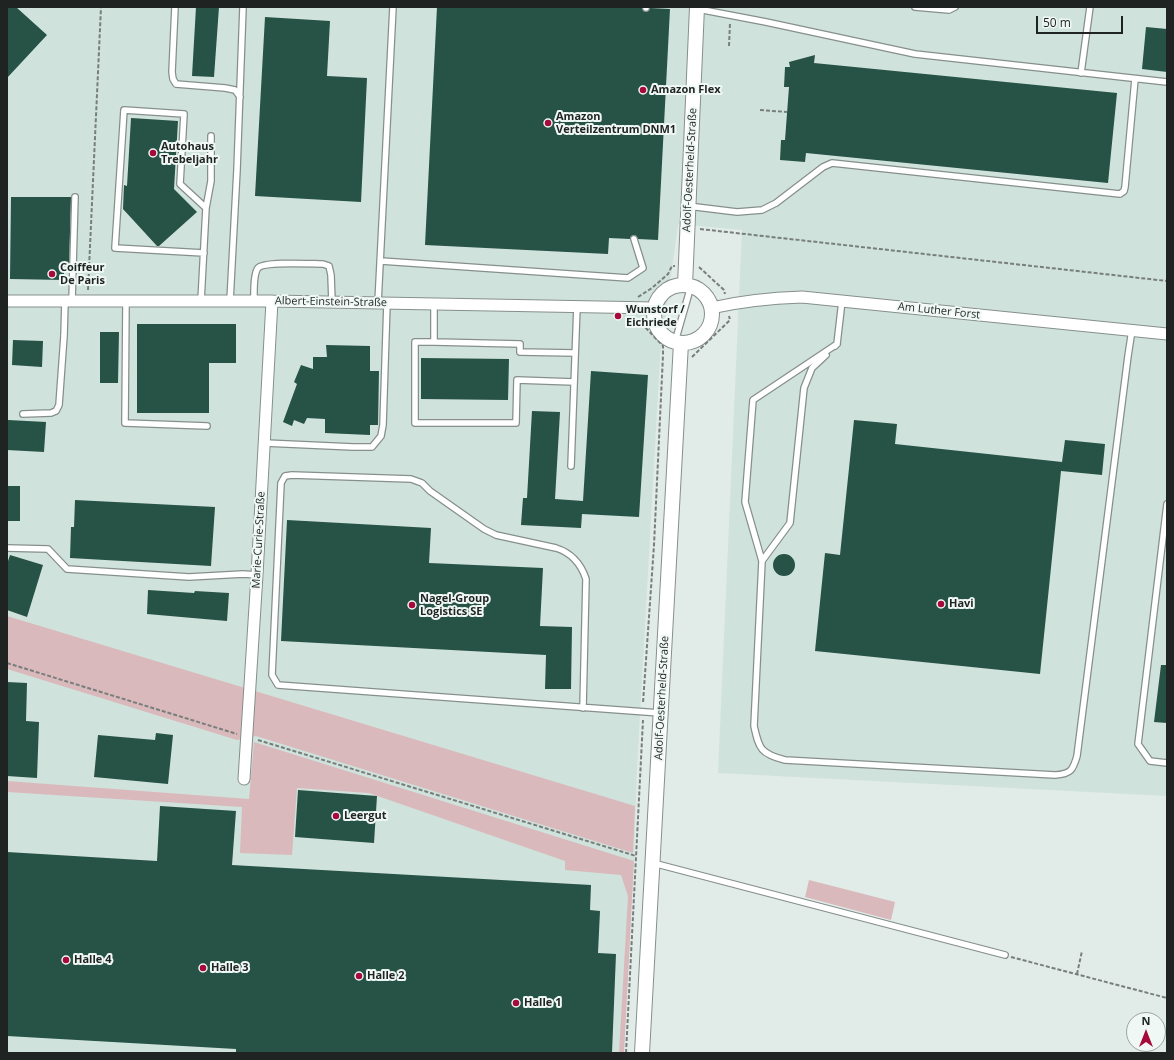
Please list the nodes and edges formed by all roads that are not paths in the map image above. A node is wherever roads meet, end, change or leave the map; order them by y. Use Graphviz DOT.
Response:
graph roads {
  1 [pos="175,7"];
  2 [pos="243,7"];
  3 [pos="393,7"];
  4 [pos="915,7"];
  5 [pos="955,7"];
  6 [pos="1090,7"];
  7 [pos="697,8"];
  8 [pos="1081,73"];
  9 [pos="1135,79"];
  10 [pos="1167,82"];
  11 [pos="240,97"];
  12 [pos="211,136"];
  13 [pos="75,197"];
  14 [pos="688,206"];
  15 [pos="206,208"];
  16 [pos="634,239"];
  17 [pos="204,253"];
  18 [pos="381,261"];
  19 [pos="688,285"];
  20 [pos="7,301"];
  21 [pos="68,301"];
  22 [pos="126,301"];
  23 [pos="201,301"];
  24 [pos="230,301"];
  25 [pos="254,301"];
  26 [pos="272,301"];
  27 [pos="842,301"];
  28 [pos="332,302"];
  29 [pos="383,303"];
  30 [pos="434,304"];
  31 [pos="577,306"];
  32 [pos="654,308"];
  33 [pos="711,308"];
  34 [pos="1132,330"];
  35 [pos="1167,334"];
  36 [pos="434,342"];
  37 [pos="678,342"];
  38 [pos="837,344"];
  39 [pos="575,353"];
  40 [pos="574,382"];
  41 [pos="23,414"];
  42 [pos="207,426"];
  43 [pos="265,443"];
  44 [pos="571,466"];
  45 [pos="1167,504"];
  46 [pos="7,548"];
  47 [pos="762,560"];
  48 [pos="257,575"];
  49 [pos="583,708"];
  50 [pos="661,713"];
  51 [pos="1167,763"];
  52 [pos="244,780"];
  53 [pos="652,863"];
  54 [pos="1005,955"];
  55 [pos="642,1053"];
  1 -- 11 [label="lane"];
  2 -- 11 [label="lane"];
  3 -- 18 [label="lane"];
  4 -- 5 [label="lane"];
  6 -- 8 [label="lane"];
  7 -- 8 [label="lane"];
  7 -- 14 [label="street, Adolf-Oesterheld-Straße"];
  8 -- 9 [label="lane"];
  9 -- 10 [label="lane"];
  9 -- 14 [label="lane"];
  11 -- 24 [label="lane"];
  12 -- 15 [label="lane"];
  13 -- 21 [label="lane"];
  14 -- 19 [label="street, Adolf-Oesterheld-Straße"];
  15 -- 17 [label="lane"];
  15 -- 17 [label="lane"];
  16 -- 18 [label="lane"];
  17 -- 23 [label="lane"];
  18 -- 29 [label="lane"];
  19 -- 32 [label="street"];
  19 -- 33 [label="street"];
  19 -- 37 [label="lane"];
  20 -- 21 [label="street, Albert-Einstein-Straße"];
  21 -- 22 [label="street, Albert-Einstein-Straße"];
  21 -- 41 [label="lane"];
  22 -- 23 [label="street, Albert-Einstein-Straße"];
  22 -- 42 [label="lane"];
  23 -- 24 [label="street, Albert-Einstein-Straße"];
  24 -- 25 [label="street, Albert-Einstein-Straße"];
  25 -- 26 [label="street, Albert-Einstein-Straße"];
  25 -- 28 [label="lane"];
  26 -- 28 [label="street, Albert-Einstein-Straße"];
  26 -- 43 [label="street, Marie-Curie-Straße"];
  27 -- 33 [label="street, Am Luther Forst"];
  27 -- 34 [label="street, Am Luther Forst"];
  27 -- 38 [label="lane"];
  28 -- 29 [label="street, Albert-Einstein-Straße"];
  29 -- 30 [label="street, Albert-Einstein-Straße"];
  29 -- 43 [label="lane"];
  30 -- 31 [label="street, Albert-Einstein-Straße"];
  30 -- 36 [label="lane"];
  31 -- 32 [label="street, Albert-Einstein-Straße"];
  31 -- 39 [label="lane"];
  32 -- 37 [label="street"];
  33 -- 37 [label="street"];
  34 -- 35 [label="street, Am Luther Forst"];
  34 -- 47 [label="lane"];
  36 -- 39 [label="lane"];
  36 -- 40 [label="lane"];
  37 -- 50 [label="street, Adolf-Oesterheld-Straße"];
  38 -- 47 [label="lane"];
  38 -- 47 [label="lane"];
  39 -- 40 [label="lane"];
  40 -- 44 [label="lane"];
  43 -- 48 [label="street, Marie-Curie-Straße"];
  45 -- 51 [label="lane"];
  46 -- 48 [label="lane"];
  48 -- 52 [label="street, Marie-Curie-Straße"];
  49 -- 49 [label="lane"];
  49 -- 50 [label="lane"];
  50 -- 53 [label="street, Adolf-Oesterheld-Straße"];
  53 -- 54 [label="lane"];
  53 -- 55 [label="street, Adolf-Oesterheld-Straße"];
}
